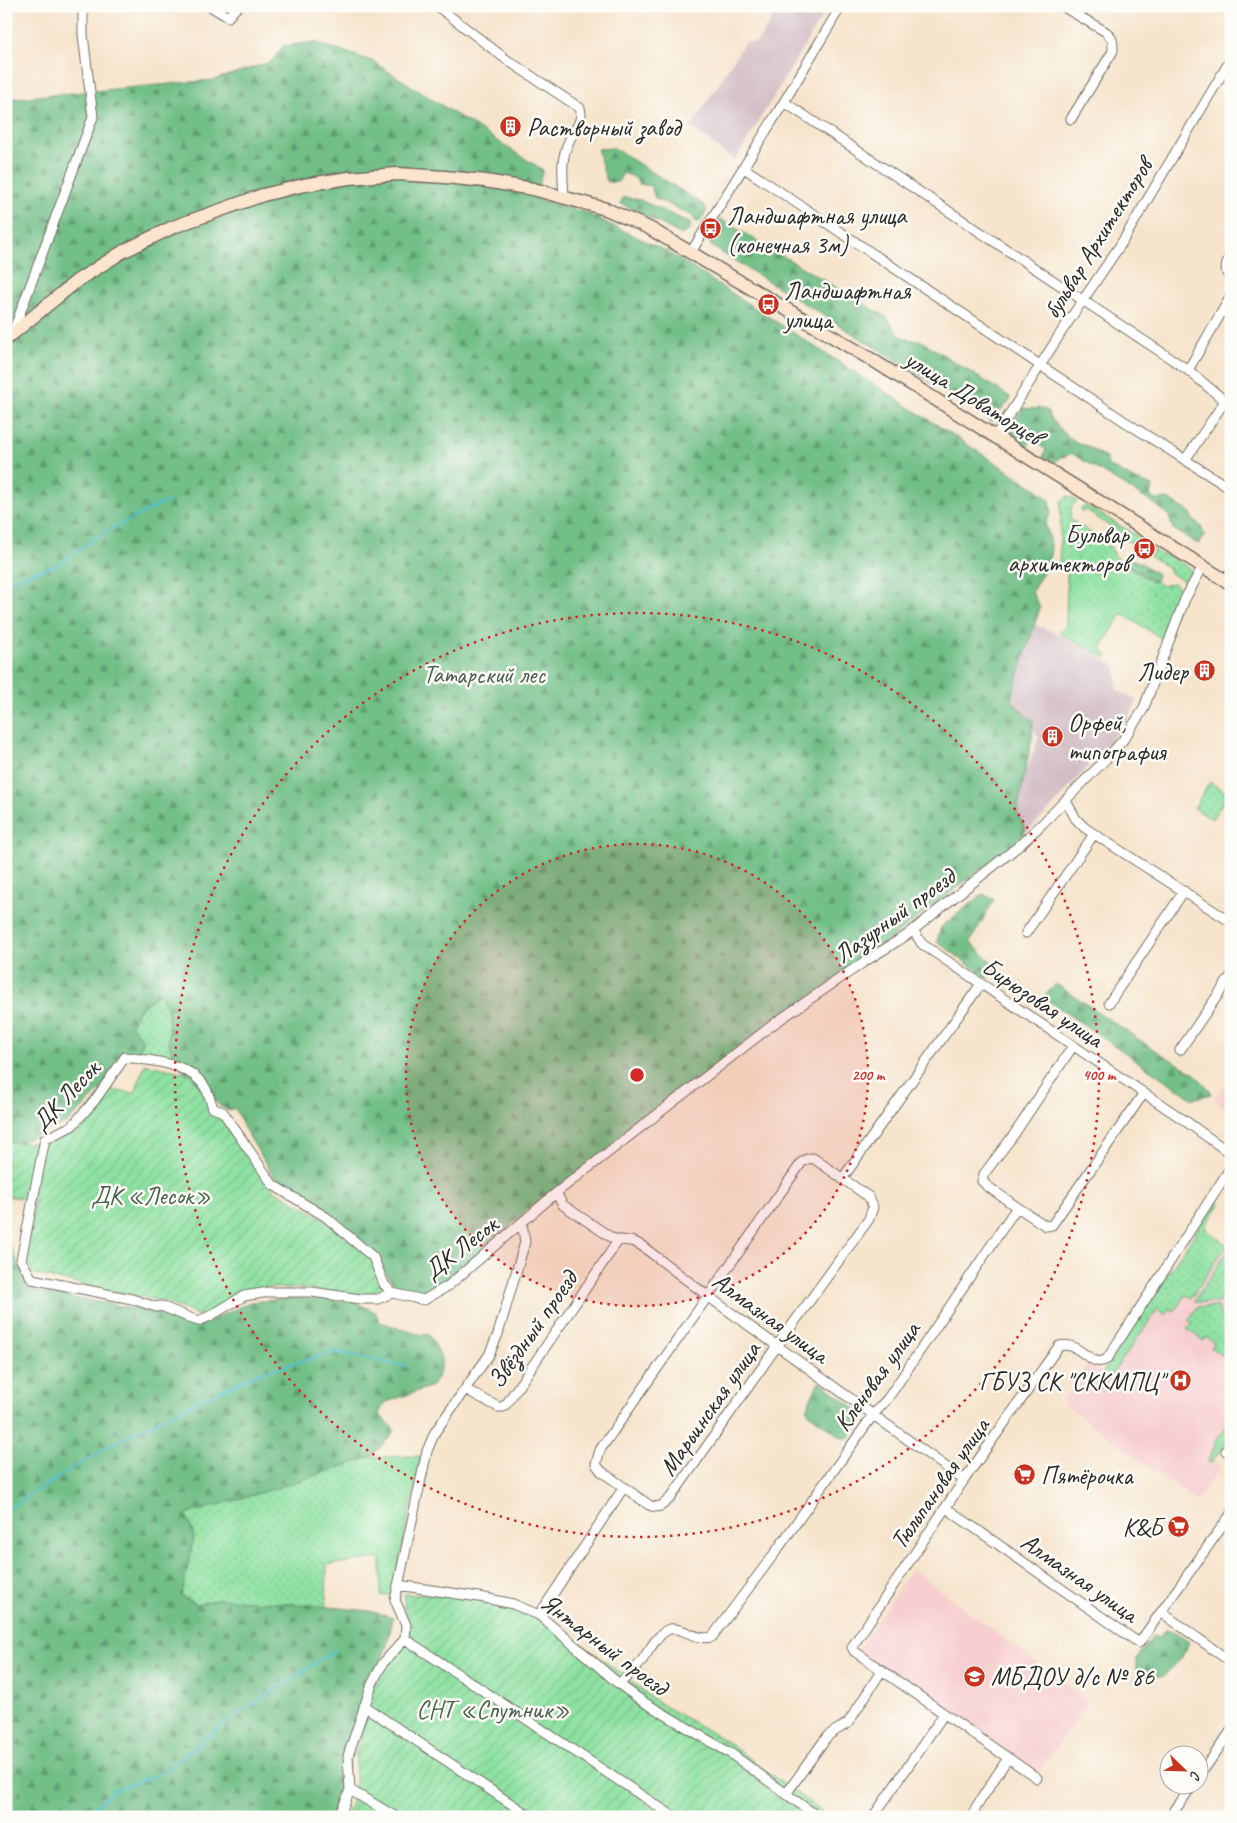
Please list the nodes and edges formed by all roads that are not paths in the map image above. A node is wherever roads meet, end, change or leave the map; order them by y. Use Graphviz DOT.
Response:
graph roads {
  1 [pos="83,6"];
  2 [pos="210,6"];
  3 [pos="238,6"];
  4 [pos="437,6"];
  5 [pos="841,6"];
  6 [pos="1062,6"];
  7 [pos="1231,59"];
  8 [pos="784,102"];
  9 [pos="1071,119"];
  10 [pos="744,168"];
  11 [pos="564,197"];
  12 [pos="691,252"];
  13 [pos="1231,255"];
  14 [pos="1231,278"];
  15 [pos="1231,296"];
  16 [pos="1082,300"];
  17 [pos="10,336"];
  18 [pos="1040,365"];
  19 [pos="1188,370"];
  20 [pos="1228,402"];
  21 [pos="995,437"];
  22 [pos="1185,460"];
  23 [pos="1231,489"];
  24 [pos="1202,566"];
  25 [pos="1231,584"];
  26 [pos="1066,801"];
  27 [pos="1094,834"];
  28 [pos="1184,891"];
  29 [pos="1231,922"];
  30 [pos="913,930"];
  31 [pos="1026,934"];
  32 [pos="1231,976"];
  33 [pos="980,984"];
  34 [pos="1109,1003"];
  35 [pos="1073,1046"];
  36 [pos="1180,1050"];
  37 [pos="1144,1093"];
  38 [pos="1231,1154"];
  39 [pos="1231,1167"];
  40 [pos="842,1178"];
  41 [pos="556,1193"];
  42 [pos="1017,1207"];
  43 [pos="522,1223"];
  44 [pos="618,1241"];
  45 [pos="392,1293"];
  46 [pos="708,1297"];
  47 [pos="777,1346"];
  48 [pos="465,1390"];
  49 [pos="873,1415"];
  50 [pos="1231,1444"];
  51 [pos="1231,1455"];
  52 [pos="964,1480"];
  53 [pos="624,1487"];
  54 [pos="946,1508"];
  55 [pos="1231,1514"];
  56 [pos="398,1585"];
  57 [pos="1161,1612"];
  58 [pos="539,1615"];
  59 [pos="405,1639"];
  60 [pos="1231,1662"];
  61 [pos="882,1670"];
  62 [pos="618,1684"];
  63 [pos="364,1706"];
  64 [pos="944,1714"];
  65 [pos="1231,1731"];
  66 [pos="1008,1758"];
  67 [pos="1210,1761"];
  68 [pos="1037,1778"];
  69 [pos="350,1790"];
  70 [pos="786,1794"];
  71 [pos="1185,1796"];
  72 [pos="340,1817"];
  73 [pos="396,1817"];
  74 [pos="531,1817"];
  75 [pos="674,1817"];
  76 [pos="818,1817"];
  77 [pos="873,1817"];
  78 [pos="973,1817"];
  79 [pos="1170,1817"];
  1 -- 17 [label="street"];
  2 -- 3 [label="street"];
  4 -- 11 [label="street"];
  5 -- 8 [label="street"];
  6 -- 9 [label="street"];
  7 -- 16 [label="street, бульвар Архитекторов"];
  8 -- 10 [label="street"];
  8 -- 16 [label="street"];
  10 -- 12 [label="street"];
  10 -- 18 [label="street"];
  11 -- 12 [label="main road, улица Доваторцев"];
  11 -- 17 [label="main road, улица Доваторцев"];
  12 -- 21 [label="main road, улица Доваторцев"];
  13 -- 14 [label="street"];
  15 -- 19 [label="street"];
  16 -- 18 [label="street, бульвар Архитекторов"];
  16 -- 19 [label="street"];
  18 -- 21 [label="street, бульвар Архитекторов"];
  18 -- 22 [label="street"];
  19 -- 20 [label="street"];
  20 -- 22 [label="street"];
  21 -- 24 [label="main road, улица Доваторцев"];
  22 -- 23 [label="street"];
  24 -- 25 [label="main road, улица Доваторцев"];
  24 -- 26 [label="street, Лазурный проезд"];
  26 -- 27 [label="street"];
  26 -- 30 [label="street, Лазурный проезд"];
  27 -- 28 [label="street"];
  27 -- 31 [label="street"];
  28 -- 29 [label="street"];
  28 -- 34 [label="street"];
  30 -- 33 [label="street, Бирюзовая улица"];
  30 -- 41 [label="street, Лазурный проезд"];
  32 -- 36 [label="street"];
  33 -- 35 [label="street, Бирюзовая улица"];
  33 -- 40 [label="street"];
  35 -- 37 [label="street, Бирюзовая улица"];
  35 -- 42 [label="street"];
  37 -- 38 [label="street, Бирюзовая улица"];
  37 -- 42 [label="street"];
  39 -- 52 [label="street, Тюльпановая улица"];
  40 -- 46 [label="street, Марьинская улица"];
  40 -- 47 [label="street, Марьинская улица"];
  41 -- 43 [label="street, Лазурный проезд"];
  41 -- 44 [label="street, Алмазная улица"];
  42 -- 49 [label="street, Кленовая улица"];
  43 -- 45 [label="street, ДК Лесок"];
  43 -- 48 [label="street, Звёздный проезд"];
  44 -- 46 [label="street, Алмазная улица"];
  44 -- 48 [label="street, Звёздный проезд"];
  45 -- 45 [label="street, ДК Лесок"];
  46 -- 47 [label="street, Алмазная улица"];
  46 -- 53 [label="street, Марьинская улица"];
  47 -- 49 [label="street, Алмазная улица"];
  47 -- 53 [label="street, Марьинская улица"];
  48 -- 56 [label="street, Звёздный проезд"];
  49 -- 52 [label="street, Алмазная улица"];
  49 -- 62 [label="street, Кленовая улица"];
  50 -- 51 [label="street"];
  52 -- 54 [label="street, Тюльпановая улица"];
  53 -- 58 [label="street, Марьинская улица"];
  54 -- 57 [label="street, Алмазная улица"];
  54 -- 61 [label="street, Тюльпановая улица"];
  55 -- 57 [label="street"];
  56 -- 58 [label="street, Янтарный проезд"];
  56 -- 59 [label="street, Звёздный проезд"];
  57 -- 60 [label="street, Алмазная улица"];
  58 -- 62 [label="street, Янтарный проезд"];
  59 -- 63 [label="street"];
  59 -- 75 [label="street"];
  61 -- 64 [label="street, Тюльпановая улица"];
  61 -- 70 [label="street"];
  62 -- 70 [label="street, Янтарный проезд"];
  63 -- 69 [label="street"];
  63 -- 74 [label="street"];
  64 -- 66 [label="street, Тюльпановая улица"];
  64 -- 77 [label="street"];
  65 -- 67 [label="street"];
  66 -- 68 [label="street, Тюльпановая улица"];
  66 -- 78 [label="street"];
  69 -- 72 [label="street"];
  69 -- 73 [label="street"];
  70 -- 76 [label="street, Янтарный проезд"];
  71 -- 79 [label="street"];
}
